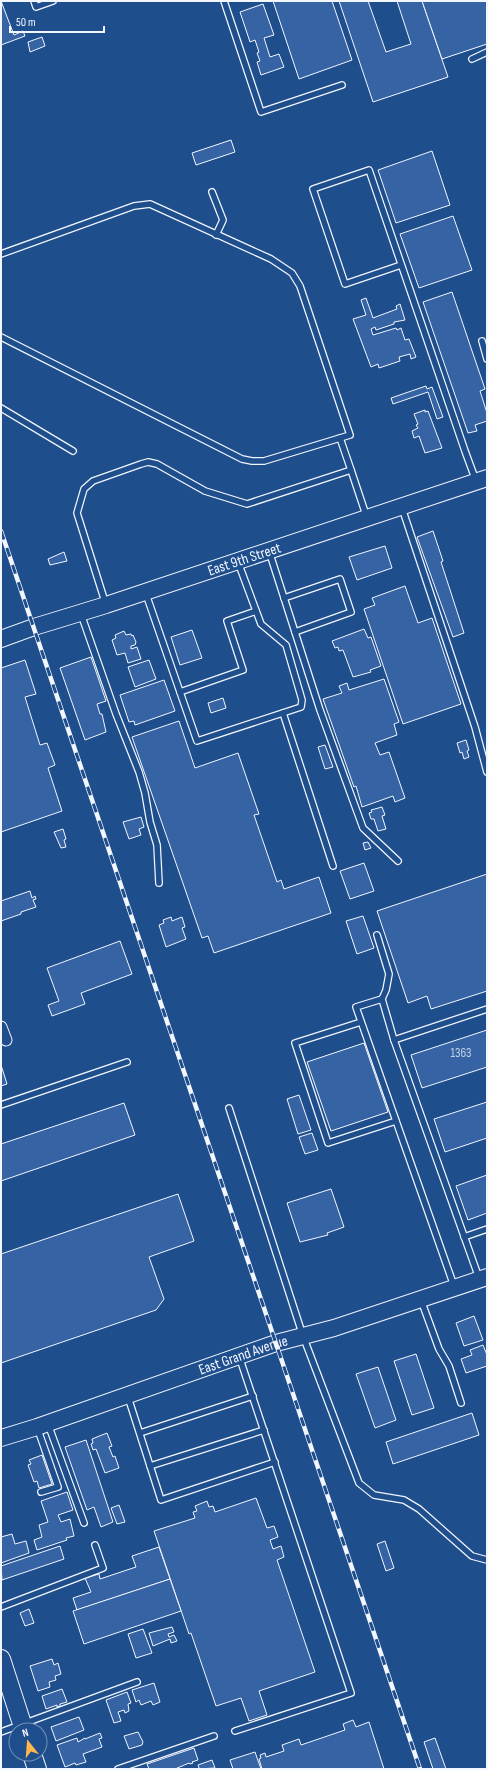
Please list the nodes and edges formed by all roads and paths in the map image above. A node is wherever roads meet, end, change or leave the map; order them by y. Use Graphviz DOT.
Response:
graph roads {
  1 [pos="34,1"];
  2 [pos="53,1"];
  3 [pos="224,1"];
  4 [pos="487,52"];
  5 [pos="472,59"];
  6 [pos="342,85"];
  7 [pos="212,192"];
  8 [pos="216,235"];
  9 [pos="1,254"];
  10 [pos="401,265"];
  11 [pos="1,337"];
  12 [pos="482,341"];
  13 [pos="487,360"];
  14 [pos="1,408"];
  15 [pos="340,438"];
  16 [pos="73,451"];
  17 [pos="351,470"];
  18 [pos="481,480"];
  19 [pos="401,507"];
  20 [pos="367,518"];
  21 [pos="268,551"];
  22 [pos="238,561"];
  23 [pos="146,592"];
  24 [pos="284,598"];
  25 [pos="106,606"];
  26 [pos="256,610"];
  27 [pos="81,614"];
  28 [pos="295,632"];
  29 [pos="1,639"];
  30 [pos="180,692"];
  31 [pos="283,713"];
  32 [pos="487,772"];
  33 [pos="398,861"];
  34 [pos="333,866"];
  35 [pos="160,883"];
  36 [pos="377,935"];
  37 [pos="382,999"];
  38 [pos="487,1009"];
  39 [pos="361,1022"];
  40 [pos="1,1027"];
  41 [pos="6,1040"];
  42 [pos="394,1040"];
  43 [pos="127,1062"];
  44 [pos="1,1105"];
  45 [pos="230,1108"];
  46 [pos="396,1121"];
  47 [pos="487,1229"];
  48 [pos="464,1237"];
  49 [pos="483,1278"];
  50 [pos="455,1288"];
  51 [pos="421,1299"];
  52 [pos="303,1336"];
  53 [pos="239,1356"];
  54 [pos="127,1395"];
  55 [pos="253,1396"];
  56 [pos="461,1403"];
  57 [pos="42,1425"];
  58 [pos="264,1430"];
  59 [pos="140,1433"];
  60 [pos="1,1438"];
  61 [pos="275,1462"];
  62 [pos="150,1466"];
  63 [pos="42,1492"];
  64 [pos="84,1523"];
  65 [pos="95,1545"];
  66 [pos="487,1560"];
  67 [pos="1,1607"];
  68 [pos="1,1659"];
  69 [pos="137,1682"];
  70 [pos="21,1722"];
  71 [pos="38,1722"];
  72 [pos="235,1731"];
  73 [pos="214,1736"];
  74 [pos="118,1769"];
  1 -- 2 [label="lane"];
  3 -- 6 [label="lane"];
  4 -- 5 [label="lane"];
  7 -- 8 [label="lane"];
  8 -- 9 [label="lane"];
  8 -- 15 [label="lane"];
  10 -- 10 [label="lane"];
  10 -- 18 [label="lane"];
  11 -- 15 [label="lane"];
  12 -- 13 [label="lane"];
  14 -- 16 [label="lane"];
  15 -- 17 [label="lane"];
  17 -- 20 [label="lane"];
  17 -- 25 [label="lane"];
  18 -- 19 [label="street, East 9th Street"];
  19 -- 20 [label="street, East 9th Street"];
  19 -- 32 [label="lane"];
  20 -- 21 [label="street, East 9th Street"];
  21 -- 22 [label="street, East 9th Street"];
  21 -- 24 [label="lane"];
  22 -- 23 [label="street, East 9th Street"];
  22 -- 26 [label="lane"];
  23 -- 25 [label="street, East 9th Street"];
  23 -- 30 [label="lane"];
  24 -- 28 [label="lane"];
  24 -- 28 [label="lane"];
  25 -- 27 [label="street, East 9th Street"];
  26 -- 30 [label="lane"];
  26 -- 31 [label="lane"];
  27 -- 29 [label="street, East 9th Street"];
  27 -- 35 [label="lane"];
  28 -- 33 [label="lane"];
  30 -- 31 [label="lane"];
  31 -- 34 [label="lane"];
  36 -- 37 [label="lane"];
  37 -- 39 [label="lane"];
  37 -- 42 [label="lane"];
  38 -- 42 [label="lane"];
  39 -- 46 [label="lane"];
  39 -- 46 [label="lane"];
  40 -- 41 [label="street"];
  42 -- 48 [label="lane"];
  43 -- 44 [label="lane"];
  45 -- 52 [label="lane"];
  46 -- 50 [label="lane"];
  47 -- 48 [label="lane"];
  48 -- 49 [label="lane"];
  49 -- 50 [label="street, East Grand Avenue"];
  50 -- 51 [label="street, East Grand Avenue"];
  51 -- 52 [label="street, East Grand Avenue"];
  51 -- 56 [label="lane"];
  52 -- 53 [label="street, East Grand Avenue"];
  52 -- 66 [label="lane"];
  53 -- 54 [label="street, East Grand Avenue"];
  53 -- 55 [label="lane"];
  54 -- 57 [label="street, East Grand Avenue"];
  54 -- 59 [label="lane"];
  55 -- 58 [label="lane"];
  55 -- 59 [label="lane"];
  57 -- 60 [label="street, East Grand Avenue"];
  57 -- 63 [label="lane"];
  57 -- 64 [label="lane"];
  58 -- 61 [label="lane"];
  58 -- 62 [label="lane"];
  59 -- 62 [label="lane"];
  61 -- 62 [label="lane"];
  61 -- 72 [label="lane"];
  65 -- 67 [label="lane"];
  68 -- 70 [label="main road"];
  69 -- 71 [label="lane"];
  73 -- 74 [label="lane"];
}
